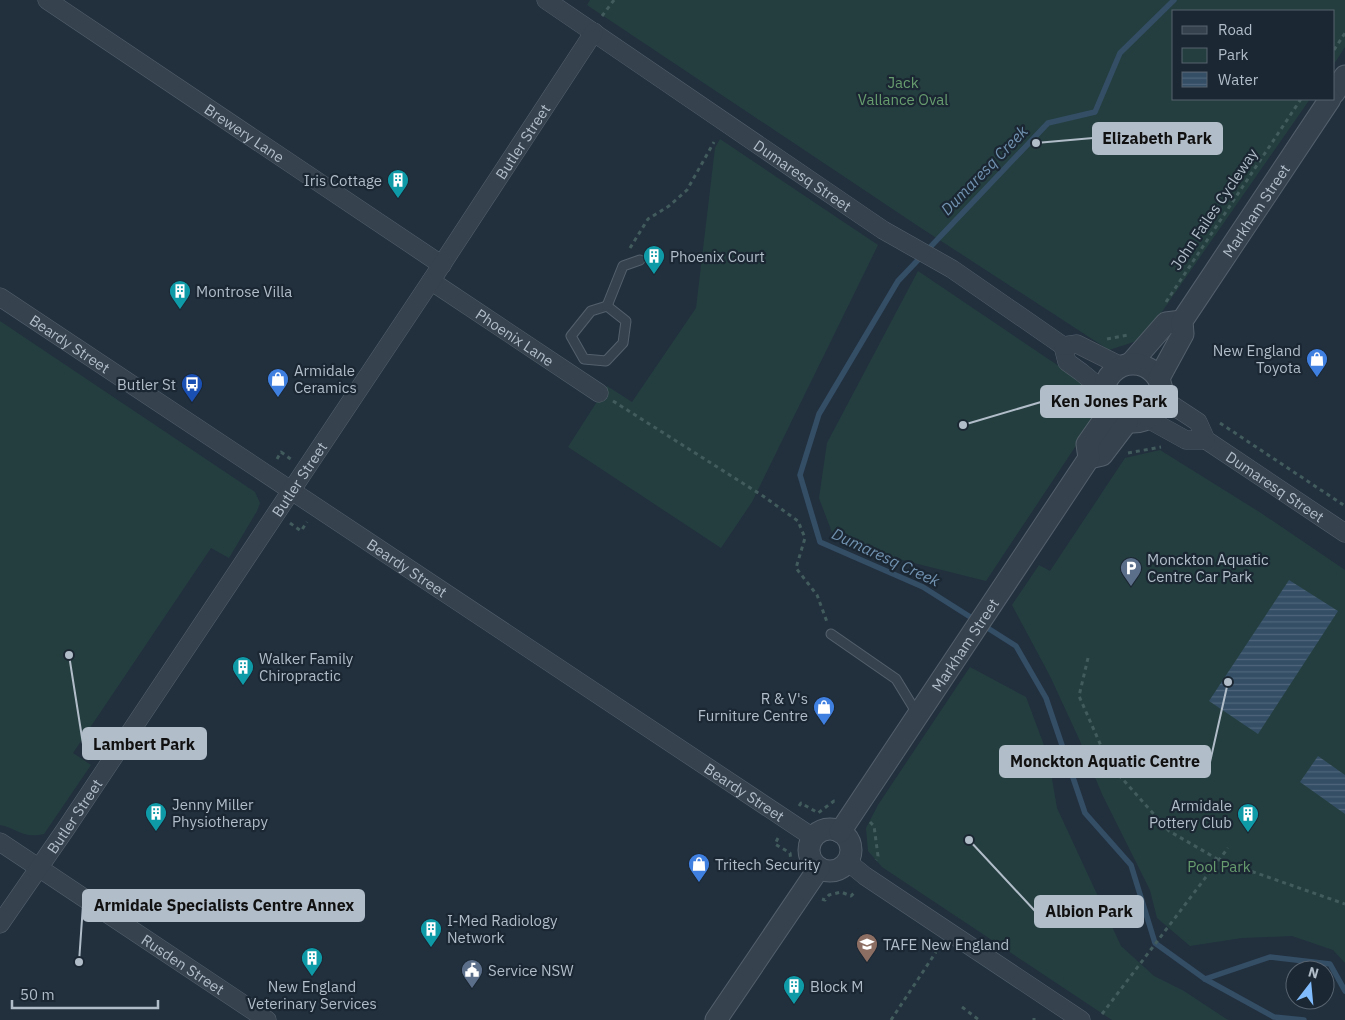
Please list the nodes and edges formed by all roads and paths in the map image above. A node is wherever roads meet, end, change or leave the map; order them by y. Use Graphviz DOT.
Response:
graph roads {
  1 [pos="47,0"];
  2 [pos="546,0"];
  3 [pos="614,0"];
  4 [pos="602,16"];
  5 [pos="594,32"];
  6 [pos="1345,33"];
  7 [pos="1335,48"];
  8 [pos="1345,76"];
  9 [pos="1335,91"];
  10 [pos="1300,100"];
  11 [pos="1329,100"];
  12 [pos="714,142"];
  13 [pos="640,260"];
  14 [pos="629,264"];
  15 [pos="442,265"];
  16 [pos="431,281"];
  17 [pos="0,297"];
  18 [pos="607,306"];
  19 [pos="1162,307"];
  20 [pos="1182,321"];
  21 [pos="1137,334"];
  22 [pos="1100,340"];
  23 [pos="1063,346"];
  24 [pos="584,359"];
  25 [pos="1126,365"];
  26 [pos="574,375"];
  27 [pos="1159,378"];
  28 [pos="1074,384"];
  29 [pos="599,393"];
  30 [pos="1163,399"];
  31 [pos="1122,411"];
  32 [pos="1217,421"];
  33 [pos="1080,422"];
  34 [pos="1206,440"];
  35 [pos="1166,442"];
  36 [pos="1124,454"];
  37 [pos="290,458"];
  38 [pos="276,461"];
  39 [pos="291,491"];
  40 [pos="1345,506"];
  41 [pos="288,522"];
  42 [pos="307,522"];
  43 [pos="1345,533"];
  44 [pos="831,634"];
  45 [pos="1088,658"];
  46 [pos="918,716"];
  47 [pos="839,801"];
  48 [pos="796,811"];
  49 [pos="868,820"];
  50 [pos="840,832"];
  51 [pos="778,838"];
  52 [pos="814,838"];
  53 [pos="0,842"];
  54 [pos="1228,848"];
  55 [pos="876,860"];
  56 [pos="1219,860"];
  57 [pos="848,862"];
  58 [pos="38,868"];
  59 [pos="819,868"];
  60 [pos="788,876"];
  61 [pos="856,890"];
  62 [pos="817,896"];
  63 [pos="1345,904"];
  64 [pos="0,924"];
  65 [pos="936,952"];
  66 [pos="962,1007"];
  67 [pos="1102,1014"];
  68 [pos="973,1018"];
  69 [pos="267,1020"];
  70 [pos="716,1020"];
  71 [pos="891,1020"];
  72 [pos="980,1020"];
  73 [pos="1082,1020"];
  1 -- 15 [label="street, Brewery Lane"];
  2 -- 5 [label="street, Dumaresq Street"];
  3 -- 4 [label="path"];
  5 -- 15 [label="street, Butler Street"];
  5 -- 23 [label="street, Dumaresq Street"];
  6 -- 7 [label="path"];
  8 -- 9 [label="street"];
  10 -- 19 [label="path, John Failes Cycleway"];
  11 -- 20 [label="street, Markham Street"];
  12 -- 14 [label="path"];
  13 -- 14 [label="lane"];
  14 -- 18 [label="lane"];
  15 -- 16 [label="street, Butler Street"];
  16 -- 26 [label="street, Phoenix Lane"];
  16 -- 39 [label="street, Butler Street"];
  17 -- 39 [label="street, Beardy Street"];
  18 -- 24 [label="lane"];
  18 -- 24 [label="lane"];
  20 -- 25 [label="street"];
  20 -- 27 [label="street, Markham Street"];
  21 -- 22 [label="path"];
  23 -- 25 [label="street, Dumaresq Street"];
  23 -- 31 [label="street, Dumaresq Street"];
  24 -- 26 [label="lane"];
  25 -- 27 [label="street"];
  25 -- 31 [label="street"];
  26 -- 29 [label="street, Phoenix Lane"];
  27 -- 30 [label="street"];
  28 -- 33 [label="path"];
  29 -- 44 [label="path"];
  30 -- 31 [label="street"];
  30 -- 34 [label="street, Dumaresq Street"];
  31 -- 34 [label="street, Dumaresq Street"];
  31 -- 46 [label="street, Markham Street"];
  32 -- 40 [label="path"];
  34 -- 43 [label="street, Dumaresq Street"];
  35 -- 36 [label="path"];
  37 -- 38 [label="path"];
  39 -- 52 [label="street, Beardy Street"];
  39 -- 58 [label="street, Butler Street"];
  41 -- 42 [label="path"];
  44 -- 46 [label="lane"];
  45 -- 56 [label="path"];
  46 -- 50 [label="street, Markham Street"];
  47 -- 48 [label="path"];
  49 -- 55 [label="path"];
  50 -- 52 [label="street"];
  50 -- 57 [label="street"];
  51 -- 60 [label="path"];
  52 -- 59 [label="street"];
  53 -- 58 [label="street, Rusden Street"];
  54 -- 56 [label="path"];
  56 -- 63 [label="path"];
  56 -- 67 [label="path"];
  57 -- 59 [label="street"];
  57 -- 73 [label="street"];
  58 -- 64 [label="street, Butler Street"];
  58 -- 69 [label="street, Rusden Street"];
  59 -- 70 [label="street"];
  61 -- 62 [label="path"];
  65 -- 71 [label="path"];
  66 -- 68 [label="path"];
  68 -- 72 [label="path"];
}
